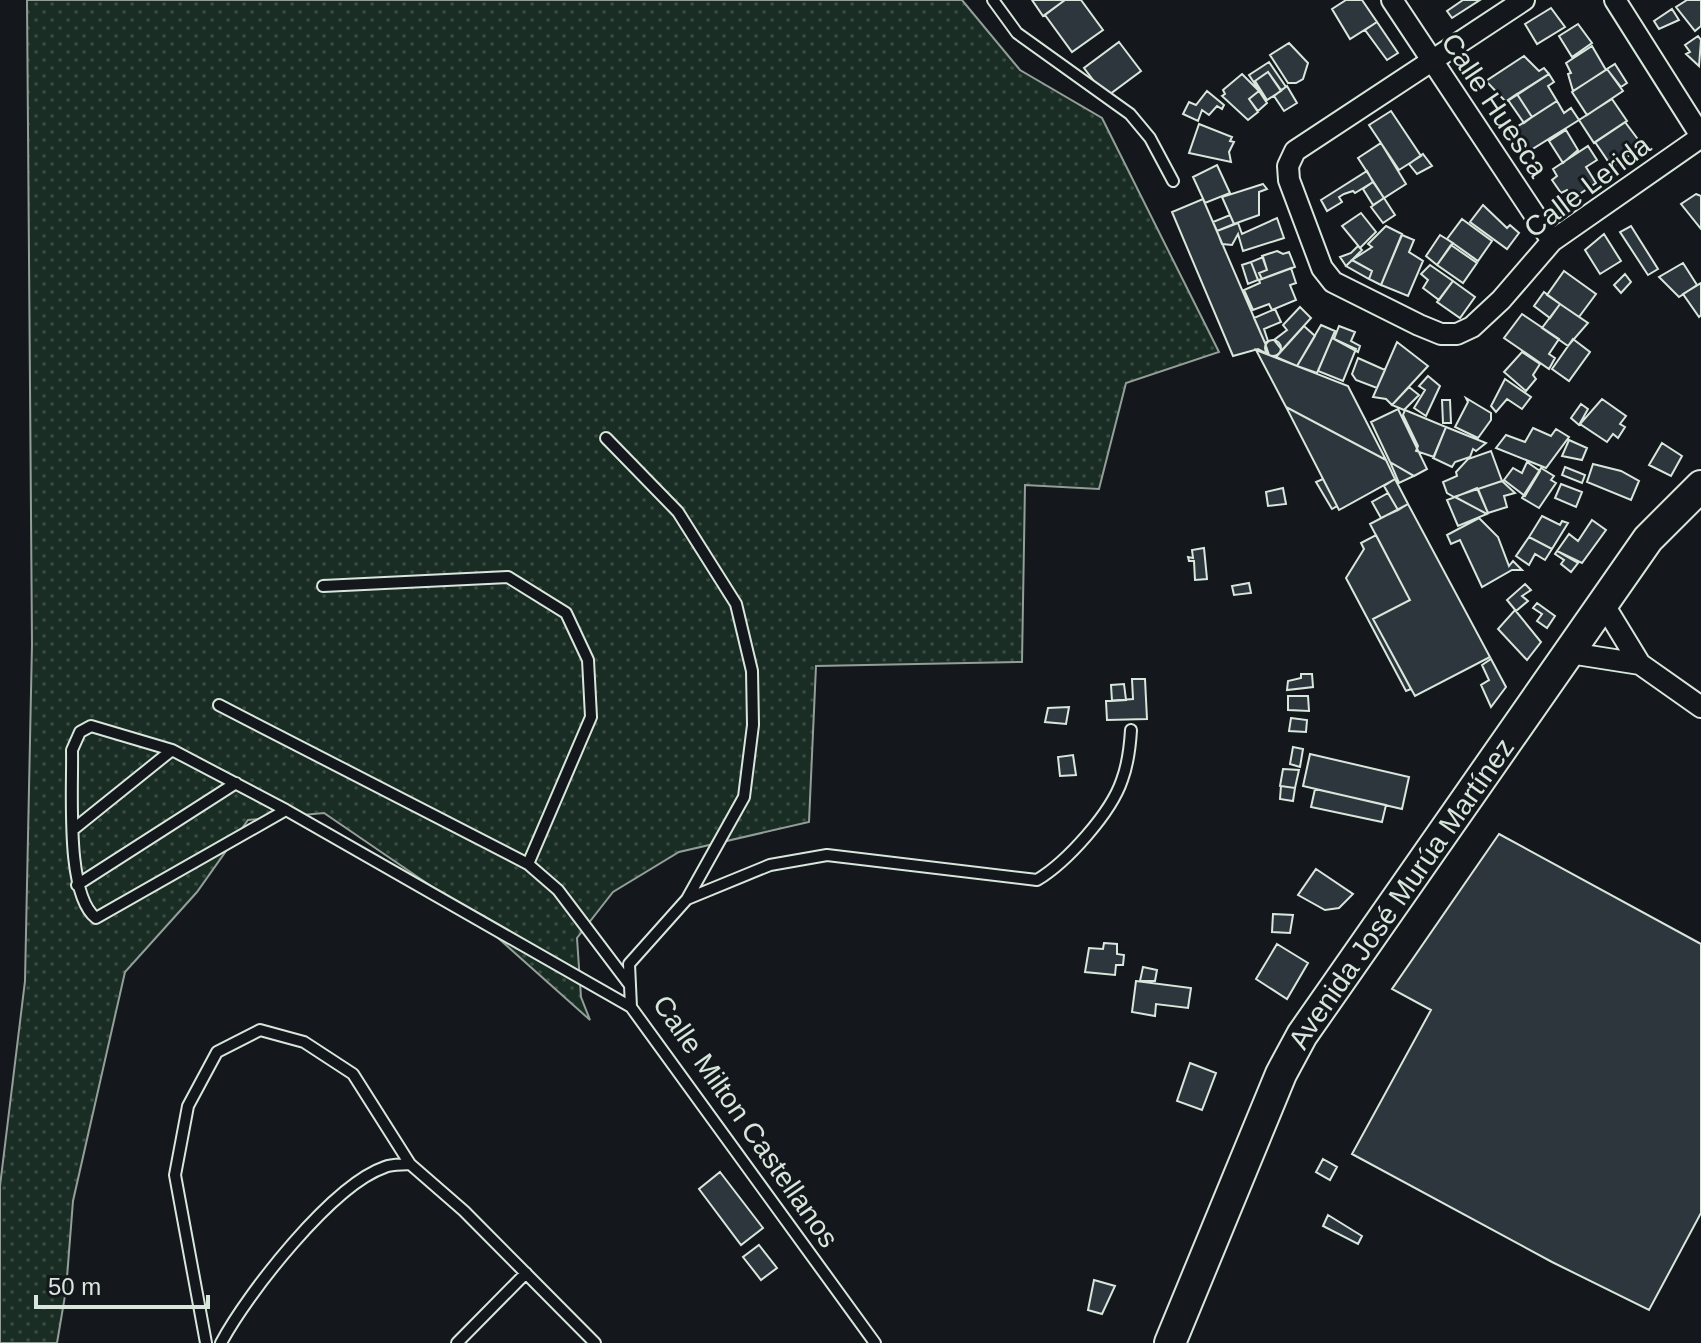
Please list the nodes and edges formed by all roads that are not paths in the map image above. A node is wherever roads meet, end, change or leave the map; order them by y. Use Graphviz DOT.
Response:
graph roads {
  1 [pos="993,0"];
  2 [pos="1392,0"];
  3 [pos="1524,0"];
  4 [pos="1615,0"];
  5 [pos="1431,61"];
  6 [pos="1701,136"];
  7 [pos="1173,181"];
  8 [pos="1552,241"];
  9 [pos="606,438"];
  10 [pos="1701,486"];
  11 [pos="323,586"];
  12 [pos="1604,605"];
  13 [pos="1570,653"];
  14 [pos="1640,664"];
  15 [pos="219,705"];
  16 [pos="1701,707"];
  17 [pos="1131,730"];
  18 [pos="172,750"];
  19 [pos="236,783"];
  20 [pos="286,810"];
  21 [pos="75,828"];
  22 [pos="528,864"];
  23 [pos="77,885"];
  24 [pos="687,899"];
  25 [pos="630,986"];
  26 [pos="631,1007"];
  27 [pos="410,1164"];
  28 [pos="526,1273"];
  29 [pos="206,1343"];
  30 [pos="221,1343"];
  31 [pos="457,1343"];
  32 [pos="595,1343"];
  33 [pos="875,1343"];
  34 [pos="1170,1343"];
  1 -- 7 [label="lane"];
  2 -- 5 [label="street, Calle Huesca"];
  3 -- 5 [label="street"];
  4 -- 6 [label="street"];
  5 -- 8 [label="street, Calle Huesca"];
  5 -- 8 [label="street, Calle Lerida"];
  6 -- 8 [label="street, Calle Lerida"];
  9 -- 24 [label="lane"];
  10 -- 12 [label="main road, Avenida José Murúa Martínez"];
  11 -- 22 [label="lane"];
  12 -- 13 [label="main road, Avenida José Murúa Martínez"];
  12 -- 14 [label="street"];
  13 -- 14 [label="street"];
  13 -- 34 [label="main road, Avenida José Murúa Martínez"];
  14 -- 16 [label="street"];
  15 -- 22 [label="lane"];
  17 -- 24 [label="lane, Calle Milton Castellanos"];
  18 -- 19 [label="lane"];
  18 -- 21 [label="lane"];
  18 -- 21 [label="lane"];
  19 -- 20 [label="lane"];
  19 -- 23 [label="lane"];
  20 -- 23 [label="lane"];
  20 -- 26 [label="lane"];
  21 -- 23 [label="lane"];
  22 -- 25 [label="lane"];
  24 -- 25 [label="lane, Calle Milton Castellanos"];
  25 -- 26 [label="lane, Calle Milton Castellanos"];
  26 -- 33 [label="lane, Calle Milton Castellanos"];
  27 -- 28 [label="lane"];
  27 -- 29 [label="lane"];
  27 -- 30 [label="lane"];
  28 -- 31 [label="lane"];
  28 -- 32 [label="lane"];
}
